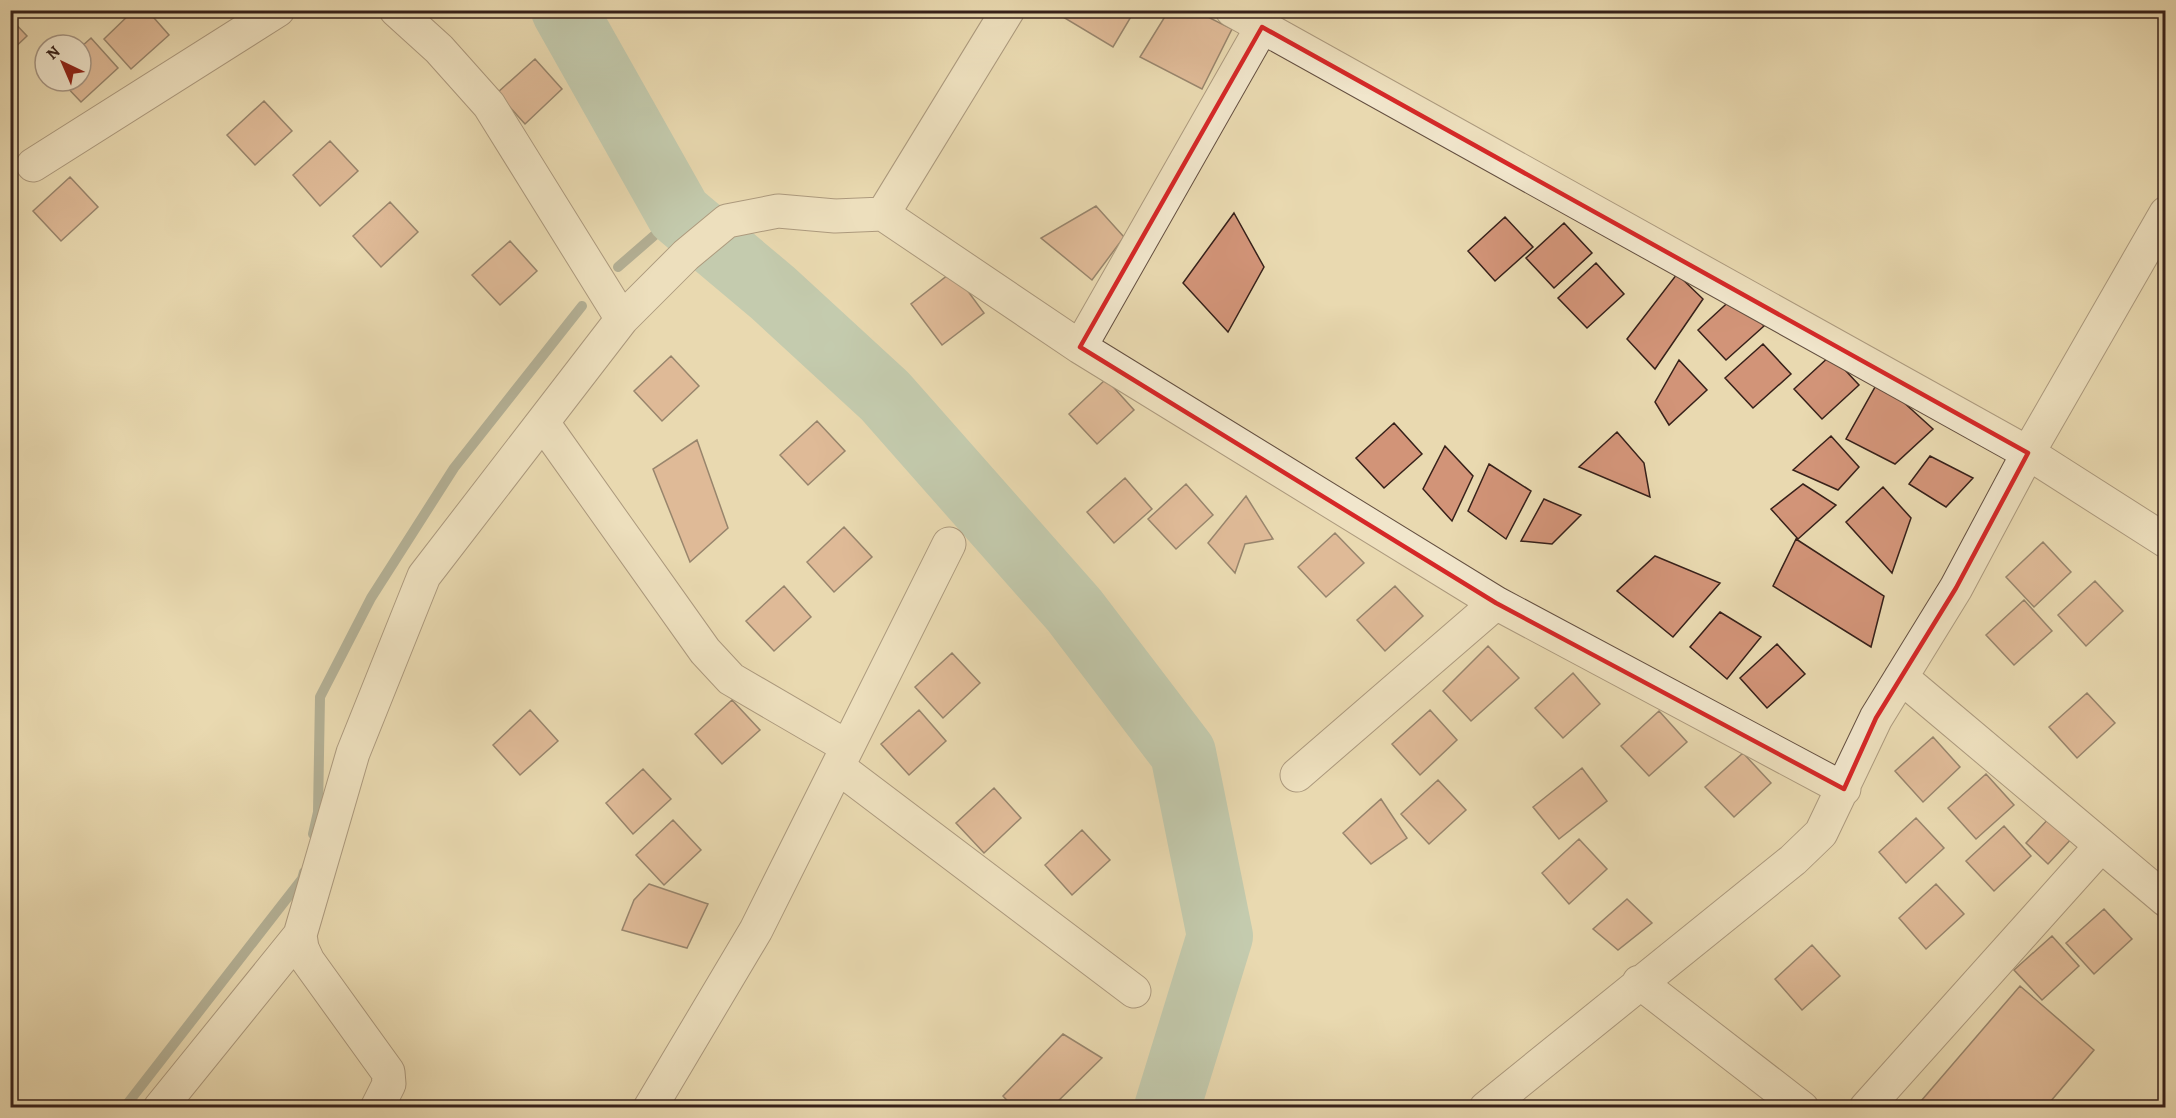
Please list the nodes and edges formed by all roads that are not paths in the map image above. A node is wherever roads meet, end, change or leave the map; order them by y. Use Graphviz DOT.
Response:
graph roads {
  1 [pos="278,10"];
  2 [pos="396,10"];
  3 [pos="1008,10"];
  4 [pos="1232,10"];
  5 [pos="1262,27"];
  6 [pos="33,165"];
  7 [pos="2166,213"];
  8 [pos="884,214"];
  9 [pos="2154,253"];
  10 [pos="622,319"];
  11 [pos="1080,347"];
  12 [pos="543,423"];
  13 [pos="2028,453"];
  14 [pos="2166,541"];
  15 [pos="949,544"];
  16 [pos="1496,603"];
  17 [pos="1901,677"];
  18 [pos="842,756"];
  19 [pos="1297,775"];
  20 [pos="1844,789"];
  21 [pos="2100,847"];
  22 [pos="2166,900"];
  23 [pos="300,935"];
  24 [pos="1639,982"];
  25 [pos="1134,991"];
  26 [pos="657,1104"];
  27 [pos="160,1107"];
  28 [pos="377,1107"];
  29 [pos="1486,1107"];
  30 [pos="1802,1107"];
  31 [pos="1866,1107"];
  1 -- 6 [label="street"];
  2 -- 10 [label="street"];
  3 -- 8 [label="street"];
  4 -- 5 [label="street"];
  5 -- 11 [label="street"];
  5 -- 13 [label="street"];
  7 -- 9 [label="street"];
  8 -- 10 [label="street"];
  8 -- 11 [label="street"];
  9 -- 13 [label="street"];
  10 -- 12 [label="street"];
  11 -- 16 [label="street"];
  12 -- 18 [label="street"];
  12 -- 23 [label="street"];
  13 -- 14 [label="street"];
  13 -- 17 [label="street"];
  15 -- 18 [label="street"];
  16 -- 19 [label="street"];
  16 -- 20 [label="street"];
  17 -- 20 [label="street"];
  17 -- 21 [label="street"];
  18 -- 25 [label="street"];
  18 -- 26 [label="street"];
  20 -- 24 [label="street"];
  21 -- 22 [label="street"];
  21 -- 31 [label="street"];
  23 -- 27 [label="street"];
  23 -- 28 [label="street"];
  24 -- 29 [label="street"];
  24 -- 30 [label="street"];
}
